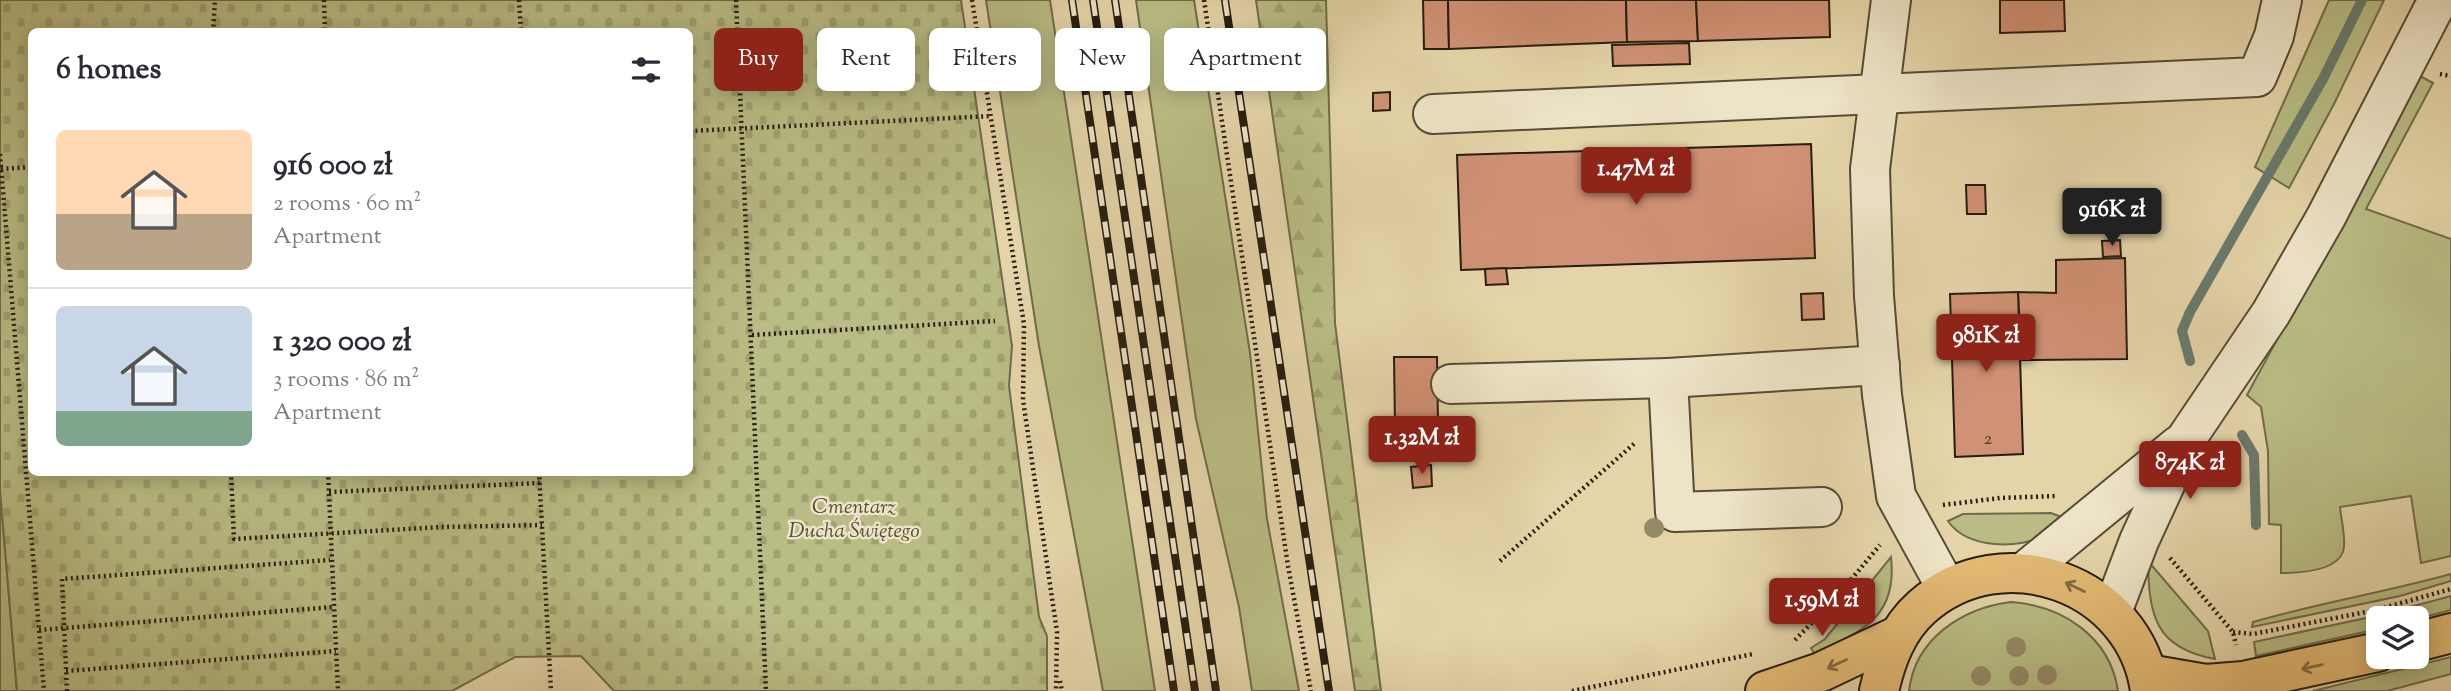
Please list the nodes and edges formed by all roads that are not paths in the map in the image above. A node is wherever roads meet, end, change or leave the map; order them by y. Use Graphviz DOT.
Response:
graph roads {
  1 [pos="1891,0"];
  2 [pos="2282,0"];
  3 [pos="2438,0"];
  4 [pos="1879,93"];
  5 [pos="1433,114"];
  6 [pos="1880,365"];
  7 [pos="1451,384"];
  8 [pos="1669,395"];
  9 [pos="2186,439"];
  10 [pos="1822,507"];
  11 [pos="2024,572"];
  12 [pos="1947,589"];
  13 [pos="2112,612"];
  14 [pos="2451,633"];
  15 [pos="1899,635"];
  16 [pos="2429,639"];
  17 [pos="2366,655"];
  18 [pos="2149,682"];
  19 [pos="1765,691"];
  20 [pos="1879,691"];
  1 -- 4 [label="street"];
  2 -- 4 [label="street"];
  3 -- 9 [label="street"];
  4 -- 5 [label="street"];
  4 -- 6 [label="street"];
  6 -- 8 [label="street"];
  6 -- 12 [label="street"];
  7 -- 8 [label="street"];
  8 -- 10 [label="street"];
  9 -- 11 [label="street"];
  9 -- 13 [label="street"];
  11 -- 12 [label="main road"];
  13 -- 11 [label="main road, one-way"];
  12 -- 15 [label="main road"];
  13 -- 18 [label="main road"];
  14 -- 16 [label="main road"];
  15 -- 19 [label="main road, one-way"];
  15 -- 20 [label="main road"];
  17 -- 18 [label="main road, one-way"];
}
